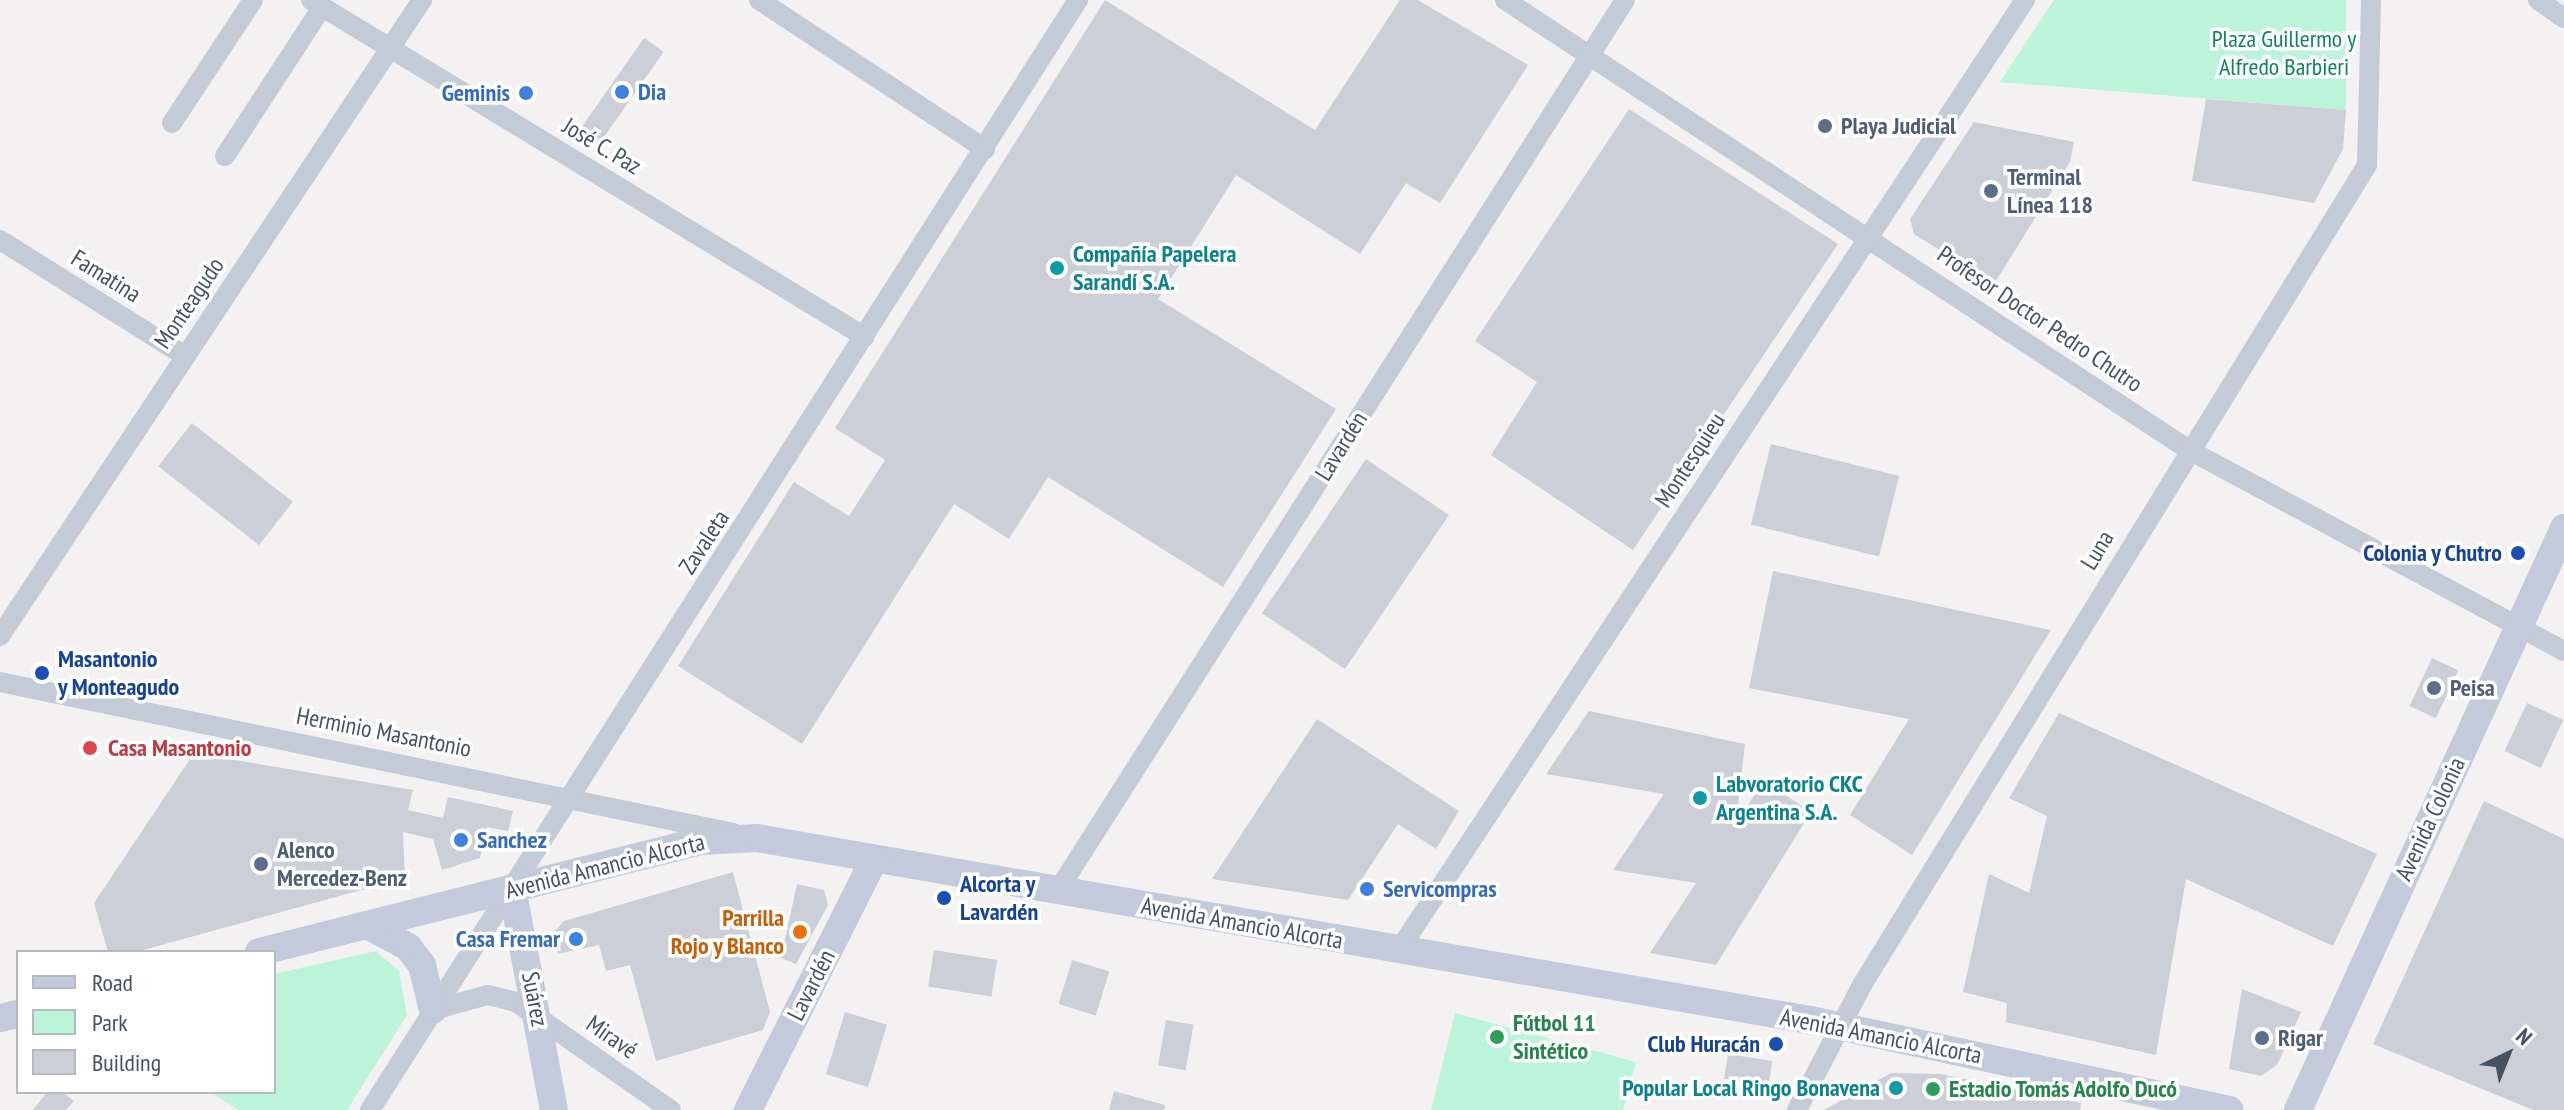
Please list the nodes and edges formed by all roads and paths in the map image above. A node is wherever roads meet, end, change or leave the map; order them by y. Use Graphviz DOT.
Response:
graph roads {
  1 [pos="253,0"];
  2 [pos="422,0"];
  3 [pos="759,0"];
  4 [pos="1078,0"];
  5 [pos="1505,0"];
  6 [pos="1625,0"];
  7 [pos="2025,0"];
  8 [pos="2371,0"];
  9 [pos="2538,0"];
  10 [pos="316,3"];
  11 [pos="2564,18"];
  12 [pos="390,48"];
  13 [pos="1591,54"];
  14 [pos="172,123"];
  15 [pos="985,149"];
  16 [pos="225,156"];
  17 [pos="1869,236"];
  18 [pos="0,240"];
  19 [pos="865,337"];
  20 [pos="185,356"];
  21 [pos="2189,450"];
  22 [pos="2564,528"];
  23 [pos="2518,627"];
  24 [pos="0,636"];
  25 [pos="2564,651"];
  26 [pos="0,682"];
  27 [pos="572,796"];
  28 [pos="757,838"];
  29 [pos="874,859"];
  30 [pos="512,888"];
  31 [pos="1057,892"];
  32 [pos="367,925"];
  33 [pos="267,950"];
  34 [pos="1399,950"];
  35 [pos="433,1010"];
  36 [pos="540,1019"];
  37 [pos="1838,1026"];
  38 [pos="370,1110"];
  39 [pos="554,1110"];
  40 [pos="671,1110"];
  41 [pos="748,1110"];
  42 [pos="1797,1110"];
  43 [pos="2229,1110"];
  44 [pos="2298,1110"];
  1 -- 14 [label="street"];
  2 -- 12 [label="street, Monteagudo"];
  3 -- 15 [label="street"];
  4 -- 15 [label="street, Zavaleta"];
  5 -- 13 [label="street, Profesor Doctor Pedro Chutro"];
  6 -- 13 [label="street, Lavardén"];
  7 -- 17 [label="street, Montesquieu"];
  8 -- 21 [label="street, Luna"];
  9 -- 11 [label="street"];
  10 -- 12 [label="street, José C. Paz"];
  10 -- 16 [label="street"];
  12 -- 19 [label="street, José C. Paz"];
  12 -- 20 [label="street, Monteagudo"];
  13 -- 17 [label="street, Profesor Doctor Pedro Chutro"];
  13 -- 31 [label="street, Lavardén"];
  15 -- 19 [label="street, Zavaleta"];
  17 -- 21 [label="street, Profesor Doctor Pedro Chutro"];
  17 -- 34 [label="street, Montesquieu"];
  18 -- 20 [label="street, Famatina"];
  19 -- 27 [label="street, Zavaleta"];
  20 -- 24 [label="street, Monteagudo"];
  21 -- 23 [label="street, Profesor Doctor Pedro Chutro"];
  21 -- 37 [label="street, Luna"];
  22 -- 23 [label="main road, Avenida Colonia"];
  23 -- 25 [label="street, Profesor Doctor Pedro Chutro"];
  23 -- 44 [label="main road, Avenida Colonia"];
  26 -- 27 [label="street, Herminio Masantonio"];
  27 -- 28 [label="street, Herminio Masantonio"];
  27 -- 30 [label="street, Zavaleta"];
  28 -- 29 [label="main road, Avenida Amancio Alcorta"];
  28 -- 30 [label="main road, Avenida Amancio Alcorta"];
  29 -- 31 [label="main road, Avenida Amancio Alcorta"];
  29 -- 41 [label="main road, Lavardén"];
  30 -- 32 [label="main road, Avenida Amancio Alcorta"];
  30 -- 35 [label="street, Zavaleta"];
  30 -- 36 [label="main road, Suárez"];
  31 -- 34 [label="main road, Avenida Amancio Alcorta"];
  32 -- 33 [label="main road, Avenida Amancio Alcorta"];
  32 -- 35 [label="main road"];
  34 -- 37 [label="main road, Avenida Amancio Alcorta"];
  35 -- 36 [label="street, Miravé"];
  35 -- 38 [label="street, Zavaleta"];
  36 -- 39 [label="main road, Suárez"];
  36 -- 40 [label="street, Miravé"];
  37 -- 42 [label="street, Luna"];
  37 -- 43 [label="main road, Avenida Amancio Alcorta"];
}
